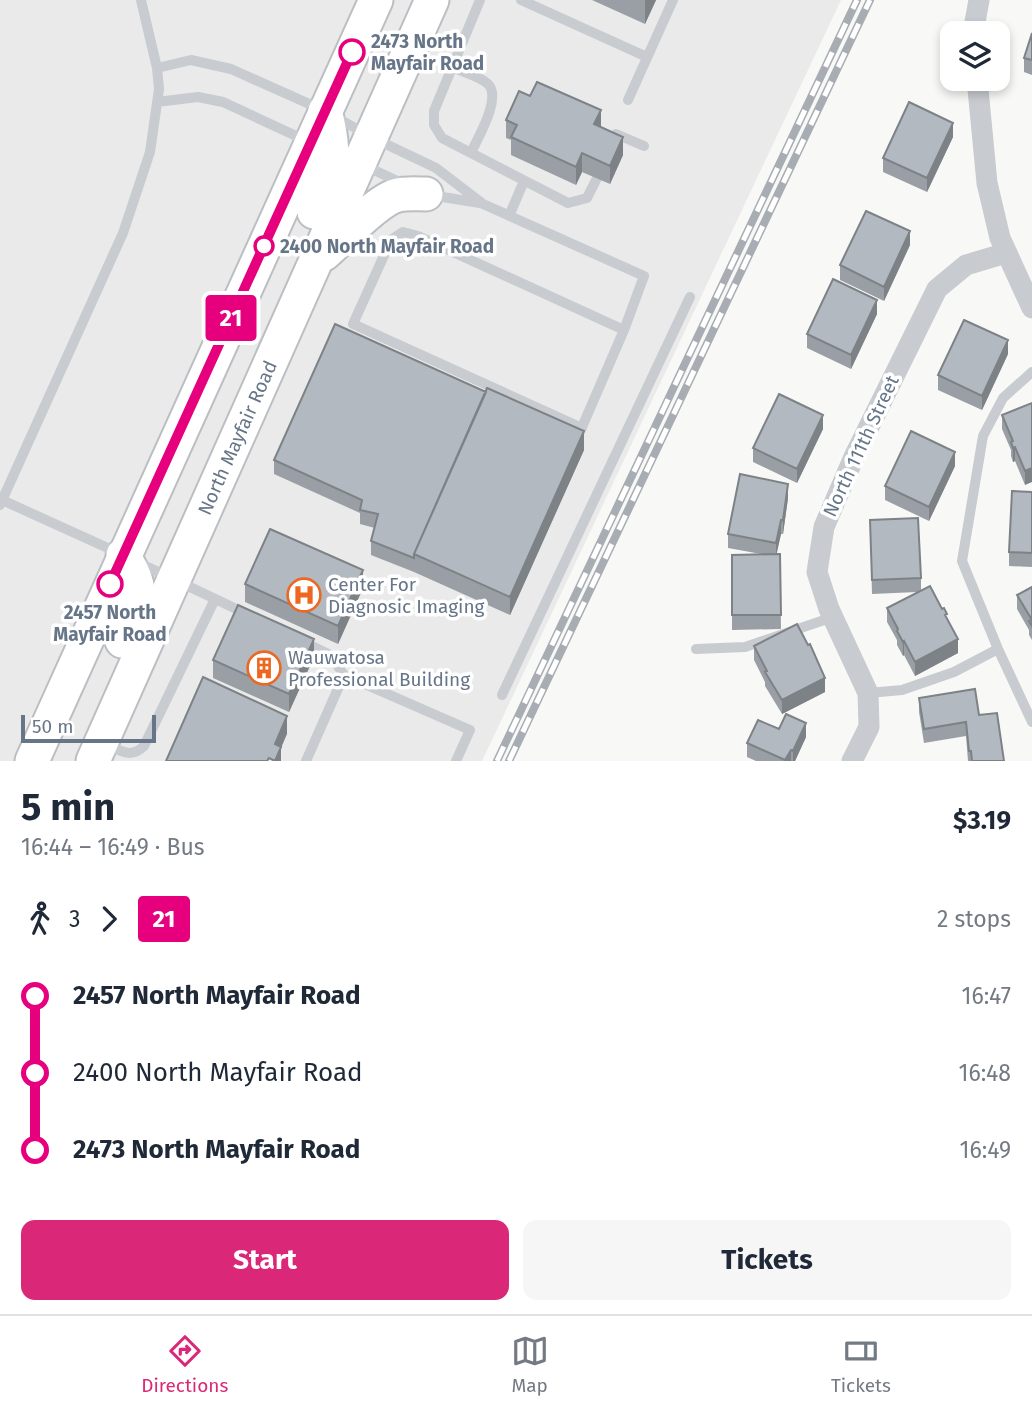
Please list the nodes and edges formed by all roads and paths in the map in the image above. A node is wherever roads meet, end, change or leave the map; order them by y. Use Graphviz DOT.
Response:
graph roads {
  1 [pos="141,0"];
  2 [pos="376,0"];
  3 [pos="411,0"];
  4 [pos="432,0"];
  5 [pos="480,0"];
  6 [pos="521,0"];
  7 [pos="673,0"];
  8 [pos="979,0"];
  9 [pos="975,21"];
  10 [pos="647,57"];
  11 [pos="452,67"];
  12 [pos="157,68"];
  13 [pos="978,91"];
  14 [pos="628,100"];
  15 [pos="157,102"];
  16 [pos="325,111"];
  17 [pos="346,145"];
  18 [pos="644,146"];
  19 [pos="609,149"];
  20 [pos="471,153"];
  21 [pos="597,178"];
  22 [pos="524,181"];
  23 [pos="426,194"];
  24 [pos="482,204"];
  25 [pos="509,216"];
  26 [pos="1006,253"];
  27 [pos="315,263"];
  28 [pos="690,297"];
  29 [pos="1032,308"];
  30 [pos="624,330"];
  31 [pos="1032,372"];
  32 [pos="582,428"];
  33 [pos="574,445"];
  34 [pos="225,463"];
  35 [pos="1,503"];
  36 [pos="123,555"];
  37 [pos="173,578"];
  38 [pos="215,599"];
  39 [pos="833,618"];
  40 [pos="258,620"];
  41 [pos="294,637"];
  42 [pos="696,649"];
  43 [pos="998,649"];
  44 [pos="344,675"];
  45 [pos="868,694"];
  46 [pos="502,695"];
  47 [pos="1032,722"];
  48 [pos="97,752"];
  49 [pos="32,761"];
  50 [pos="68,761"];
  51 [pos="306,761"];
  52 [pos="456,761"];
  53 [pos="852,761"];
  1 -- 12 [label="lane"];
  2 -- 16 [label="main road, North Mayfair Road"];
  3 -- 17 [label="main road"];
  4 -- 17 [label="main road, North Mayfair Road"];
  5 -- 11 [label="lane"];
  6 -- 10 [label="lane"];
  7 -- 10 [label="lane"];
  8 -- 9 [label="street"];
  10 -- 14 [label="lane"];
  11 -- 20 [label="lane"];
  11 -- 20 [label="lane"];
  12 -- 15 [label="lane"];
  12 -- 16 [label="lane"];
  13 -- 26 [label="street"];
  15 -- 17 [label="lane"];
  15 -- 35 [label="lane"];
  16 -- 17 [label="main road, North Mayfair Road"];
  17 -- 23 [label="lane"];
  17 -- 24 [label="lane"];
  17 -- 27 [label="main road, North Mayfair Road"];
  17 -- 34 [label="main road"];
  17 -- 36 [label="main road, North Mayfair Road"];
  18 -- 19 [label="lane"];
  20 -- 22 [label="lane"];
  21 -- 22 [label="lane"];
  22 -- 25 [label="lane"];
  23 -- 24 [label="lane"];
  23 -- 27 [label="main road"];
  24 -- 25 [label="lane"];
  25 -- 30 [label="lane"];
  26 -- 29 [label="street"];
  26 -- 39 [label="street, North 111th Street"];
  27 -- 34 [label="main road, North Mayfair Road"];
  28 -- 46 [label="lane"];
  30 -- 32 [label="lane"];
  30 -- 32 [label="lane"];
  31 -- 43 [label="lane"];
  32 -- 33 [label="lane"];
  34 -- 37 [label="main road, North Mayfair Road"];
  35 -- 36 [label="lane"];
  36 -- 37 [label="lane"];
  36 -- 49 [label="main road, North Mayfair Road"];
  36 -- 50 [label="main road"];
  37 -- 38 [label="lane"];
  37 -- 48 [label="main road, North Mayfair Road"];
  38 -- 40 [label="lane"];
  38 -- 48 [label="lane"];
  39 -- 42 [label="lane"];
  39 -- 45 [label="street, North 111th Street"];
  41 -- 44 [label="lane"];
  43 -- 45 [label="lane"];
  43 -- 47 [label="lane"];
  44 -- 51 [label="lane"];
  44 -- 52 [label="lane"];
  45 -- 53 [label="street, North 111th Street"];
}
